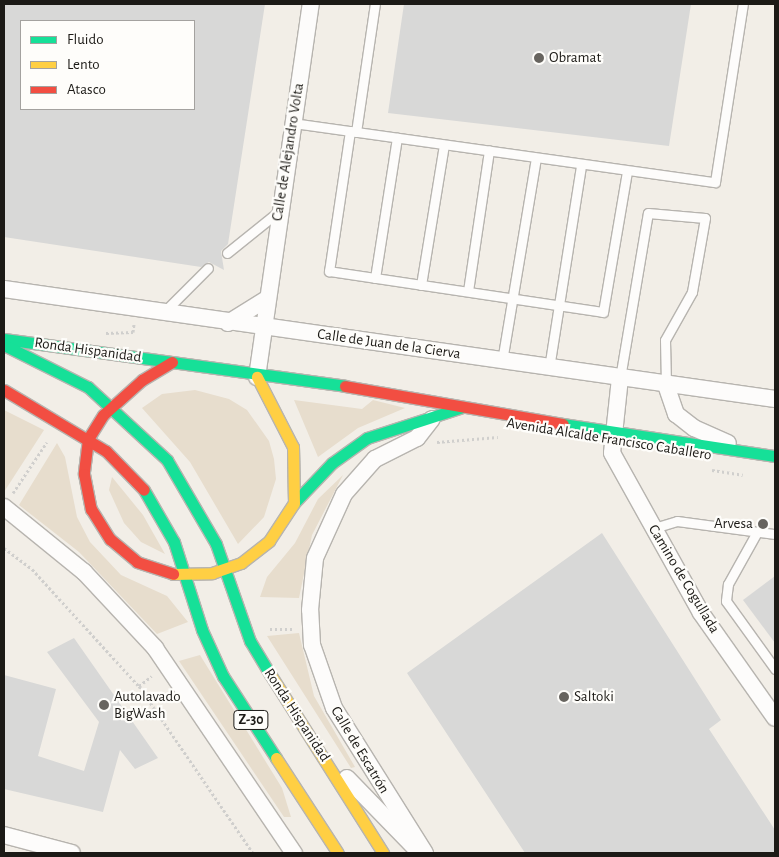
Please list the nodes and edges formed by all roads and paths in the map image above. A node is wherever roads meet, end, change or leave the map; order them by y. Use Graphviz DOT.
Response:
graph roads {
  1 [pos="310,4"];
  2 [pos="375,4"];
  3 [pos="743,4"];
  4 [pos="293,123"];
  5 [pos="353,132"];
  6 [pos="397,138"];
  7 [pos="444,145"];
  8 [pos="489,152"];
  9 [pos="536,158"];
  10 [pos="581,165"];
  11 [pos="626,171"];
  12 [pos="278,212"];
  13 [pos="227,252"];
  14 [pos="208,268"];
  15 [pos="375,278"];
  16 [pos="421,284"];
  17 [pos="4,289"];
  18 [pos="468,291"];
  19 [pos="512,297"];
  20 [pos="265,300"];
  21 [pos="559,304"];
  22 [pos="163,312"];
  23 [pos="228,323"];
  24 [pos="263,326"];
  25 [pos="4,339"];
  26 [pos="4,345"];
  27 [pos="502,361"];
  28 [pos="172,362"];
  29 [pos="549,368"];
  30 [pos="257,377"];
  31 [pos="620,378"];
  32 [pos="666,384"];
  33 [pos="4,390"];
  34 [pos="775,399"];
  35 [pos="112,406"];
  36 [pos="460,408"];
  37 [pos="432,419"];
  38 [pos="612,432"];
  39 [pos="507,437"];
  40 [pos="88,439"];
  41 [pos="428,445"];
  42 [pos="751,452"];
  43 [pos="775,456"];
  44 [pos="705,469"];
  45 [pos="749,476"];
  46 [pos="294,504"];
  47 [pos="4,507"];
  48 [pos="654,528"];
  49 [pos="757,532"];
  50 [pos="775,534"];
  51 [pos="4,548"];
  52 [pos="226,570"];
  53 [pos="188,576"];
  54 [pos="775,669"];
  55 [pos="775,718"];
  56 [pos="326,757"];
  57 [pos="292,783"];
  58 [pos="4,835"];
  59 [pos="72,853"];
  60 [pos="253,853"];
  61 [pos="294,853"];
  62 [pos="323,853"];
  63 [pos="338,853"];
  64 [pos="383,853"];
  65 [pos="420,853"];
  66 [pos="425,853"];
  1 -- 4 [label="street, Calle de Alejandro Volta"];
  2 -- 5 [label="lane"];
  3 -- 11 [label="lane"];
  4 -- 5 [label="lane"];
  4 -- 12 [label="street, Calle de Alejandro Volta"];
  5 -- 6 [label="lane"];
  5 -- 15 [label="lane"];
  6 -- 7 [label="lane"];
  6 -- 15 [label="lane"];
  7 -- 8 [label="lane"];
  7 -- 16 [label="lane"];
  8 -- 9 [label="lane"];
  8 -- 18 [label="lane"];
  9 -- 10 [label="lane"];
  9 -- 19 [label="lane"];
  10 -- 11 [label="lane"];
  10 -- 21 [label="lane"];
  11 -- 21 [label="lane"];
  12 -- 13 [label="lane"];
  12 -- 20 [label="street, Calle de Alejandro Volta"];
  14 -- 22 [label="lane"];
  15 -- 16 [label="lane"];
  16 -- 18 [label="lane"];
  17 -- 22 [label="street, Calle de Juan de la Cierva"];
  18 -- 19 [label="lane"];
  19 -- 21 [label="lane"];
  19 -- 27 [label="lane"];
  20 -- 23 [label="street"];
  20 -- 24 [label="street, Calle de Alejandro Volta"];
  21 -- 29 [label="lane"];
  22 -- 23 [label="street, Calle de Juan de la Cierva"];
  23 -- 24 [label="street, Calle de Juan de la Cierva"];
  24 -- 27 [label="street, Calle de Juan de la Cierva"];
  24 -- 30 [label="street, Calle de Alejandro Volta"];
  25 -- 28 [label="main road, Ronda Hispanidad"];
  26 -- 35 [label="main road, Ronda Hispanidad / Z-30"];
  27 -- 29 [label="street, Calle de Juan de la Cierva"];
  28 -- 30 [label="main road, Ronda Hispanidad"];
  28 -- 35 [label="main road, Ronda Hispanidad"];
  29 -- 31 [label="street, Calle de Juan de la Cierva"];
  30 -- 36 [label="main road, Avenida Alcalde Francisco Caballero"];
  30 -- 46 [label="main road"];
  31 -- 32 [label="street, Calle de Juan de la Cierva"];
  31 -- 32 [label="lane"];
  31 -- 38 [label="street, Camino de Cogullada"];
  32 -- 34 [label="street, Calle de Juan de la Cierva"];
  32 -- 42 [label="street"];
  33 -- 40 [label="main road, Z-30"];
  35 -- 40 [label="main road, Ronda Hispanidad"];
  35 -- 52 [label="main road, Ronda Hispanidad / Z-30"];
  36 -- 37 [label="main road"];
  36 -- 38 [label="main road, Avenida Alcalde Francisco Caballero"];
  37 -- 46 [label="main road"];
  37 -- 66 [label="street, Calle de Escatrón"];
  38 -- 42 [label="main road, Avenida Alcalde Francisco Caballero"];
  38 -- 48 [label="street, Camino de Cogullada"];
  39 -- 41 [label="path, Avenida Alcalde Francisco Caballero"];
  40 -- 53 [label="main road, Z-30"];
  40 -- 53 [label="main road"];
  42 -- 43 [label="main road, Avenida Alcalde Francisco Caballero"];
  44 -- 45 [label="path, Avenida Alcalde Francisco Caballero"];
  46 -- 52 [label="main road"];
  47 -- 61 [label="street"];
  48 -- 49 [label="lane"];
  48 -- 55 [label="street, Camino de Cogullada"];
  49 -- 50 [label="lane"];
  49 -- 54 [label="lane"];
  51 -- 60 [label="path"];
  52 -- 53 [label="main road"];
  52 -- 56 [label="main road, Ronda Hispanidad / Z-30"];
  53 -- 57 [label="main road, Z-30"];
  56 -- 64 [label="main road, Ronda Hispanidad / Z-30"];
  56 -- 65 [label="street, Calle de Escatrón"];
  57 -- 62 [label="street"];
  57 -- 63 [label="main road, Z-30"];
  58 -- 59 [label="street"];
}
